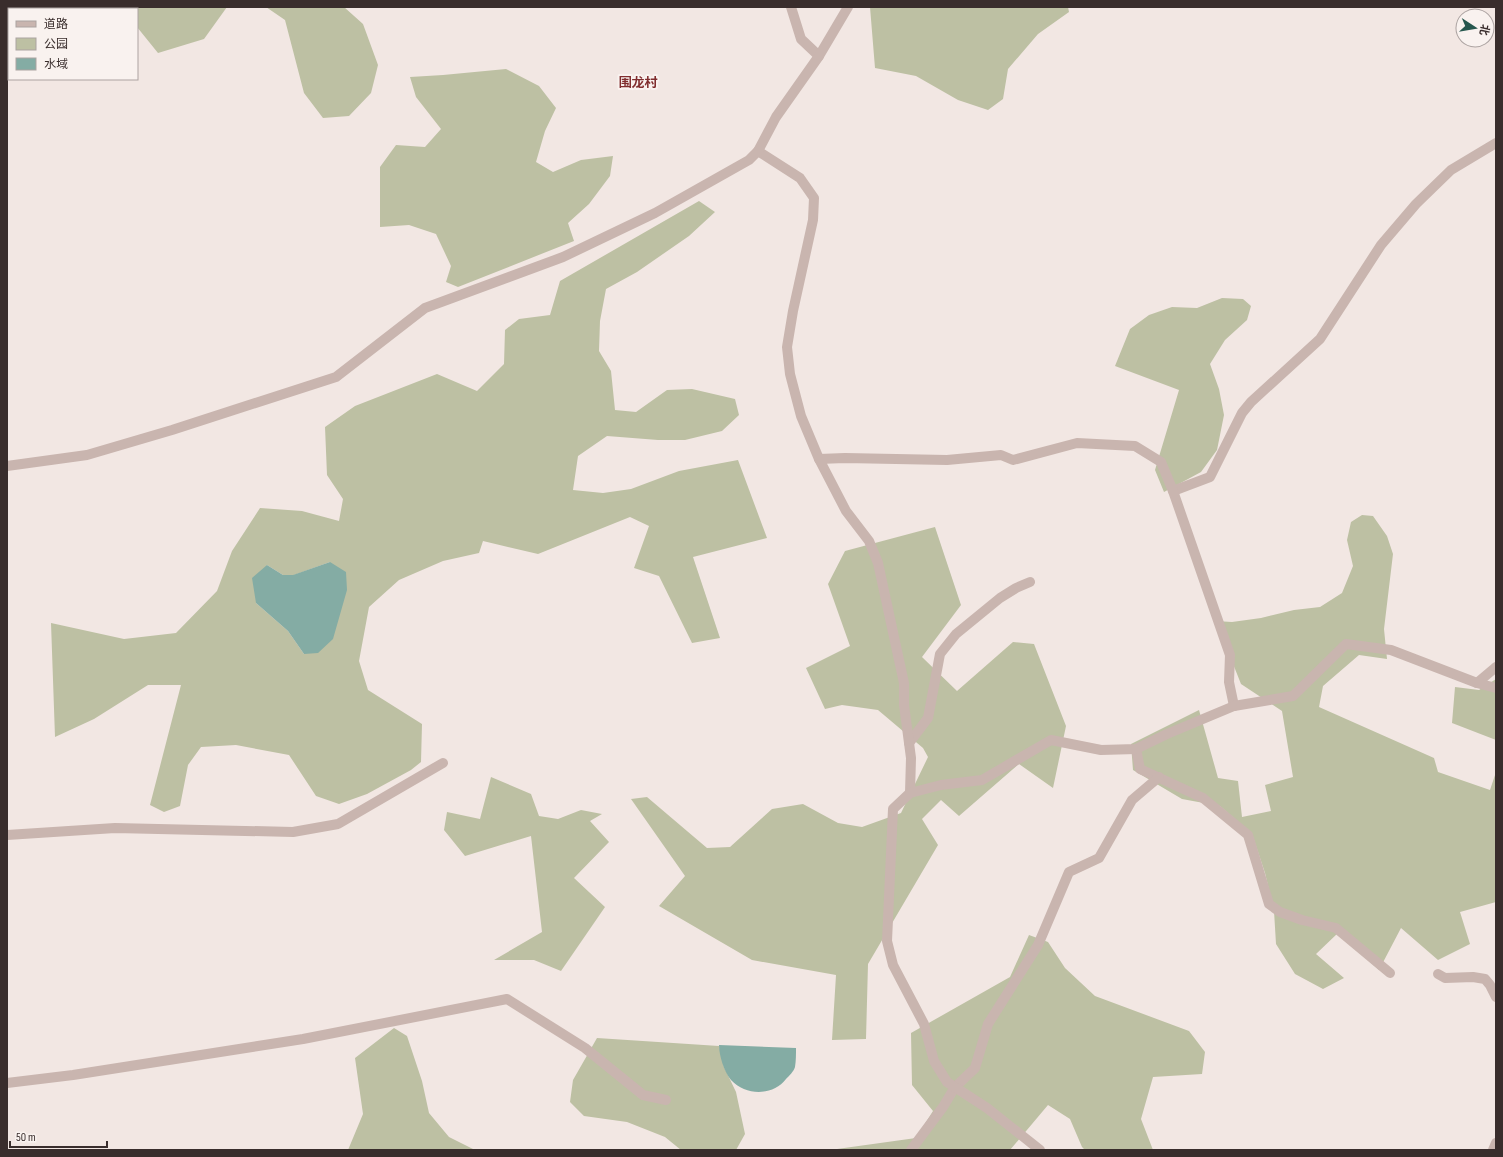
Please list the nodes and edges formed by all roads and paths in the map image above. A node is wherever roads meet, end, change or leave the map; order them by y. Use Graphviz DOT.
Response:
graph roads {
  1 [pos="791,7"];
  2 [pos="848,7"];
  3 [pos="819,56"];
  4 [pos="1496,143"];
  5 [pos="758,151"];
  6 [pos="819,459"];
  7 [pos="7,466"];
  8 [pos="1173,491"];
  9 [pos="1030,582"];
  10 [pos="1496,667"];
  11 [pos="1477,683"];
  12 [pos="1496,688"];
  13 [pos="1234,706"];
  14 [pos="909,743"];
  15 [pos="1136,749"];
  16 [pos="443,763"];
  17 [pos="1159,777"];
  18 [pos="910,793"];
  19 [pos="7,835"];
  20 [pos="1390,973"];
  21 [pos="1438,974"];
  22 [pos="1496,997"];
  23 [pos="7,1083"];
  24 [pos="951,1084"];
  25 [pos="666,1100"];
  26 [pos="1496,1143"];
  27 [pos="911,1150"];
  28 [pos="1040,1150"];
  29 [pos="1493,1150"];
  1 -- 3 [label="street"];
  2 -- 3 [label="street"];
  3 -- 5 [label="street"];
  4 -- 8 [label="street"];
  5 -- 6 [label="street"];
  5 -- 7 [label="street"];
  6 -- 8 [label="street"];
  6 -- 14 [label="street"];
  8 -- 13 [label="street"];
  9 -- 14 [label="street"];
  10 -- 11 [label="street"];
  11 -- 12 [label="street"];
  11 -- 13 [label="street"];
  13 -- 15 [label="street"];
  14 -- 18 [label="street"];
  15 -- 17 [label="street"];
  15 -- 18 [label="street"];
  16 -- 19 [label="street"];
  17 -- 20 [label="street"];
  17 -- 24 [label="street"];
  18 -- 24 [label="street"];
  21 -- 22 [label="street"];
  23 -- 25 [label="street"];
  24 -- 27 [label="street"];
  24 -- 28 [label="street"];
  26 -- 29 [label="street"];
}
